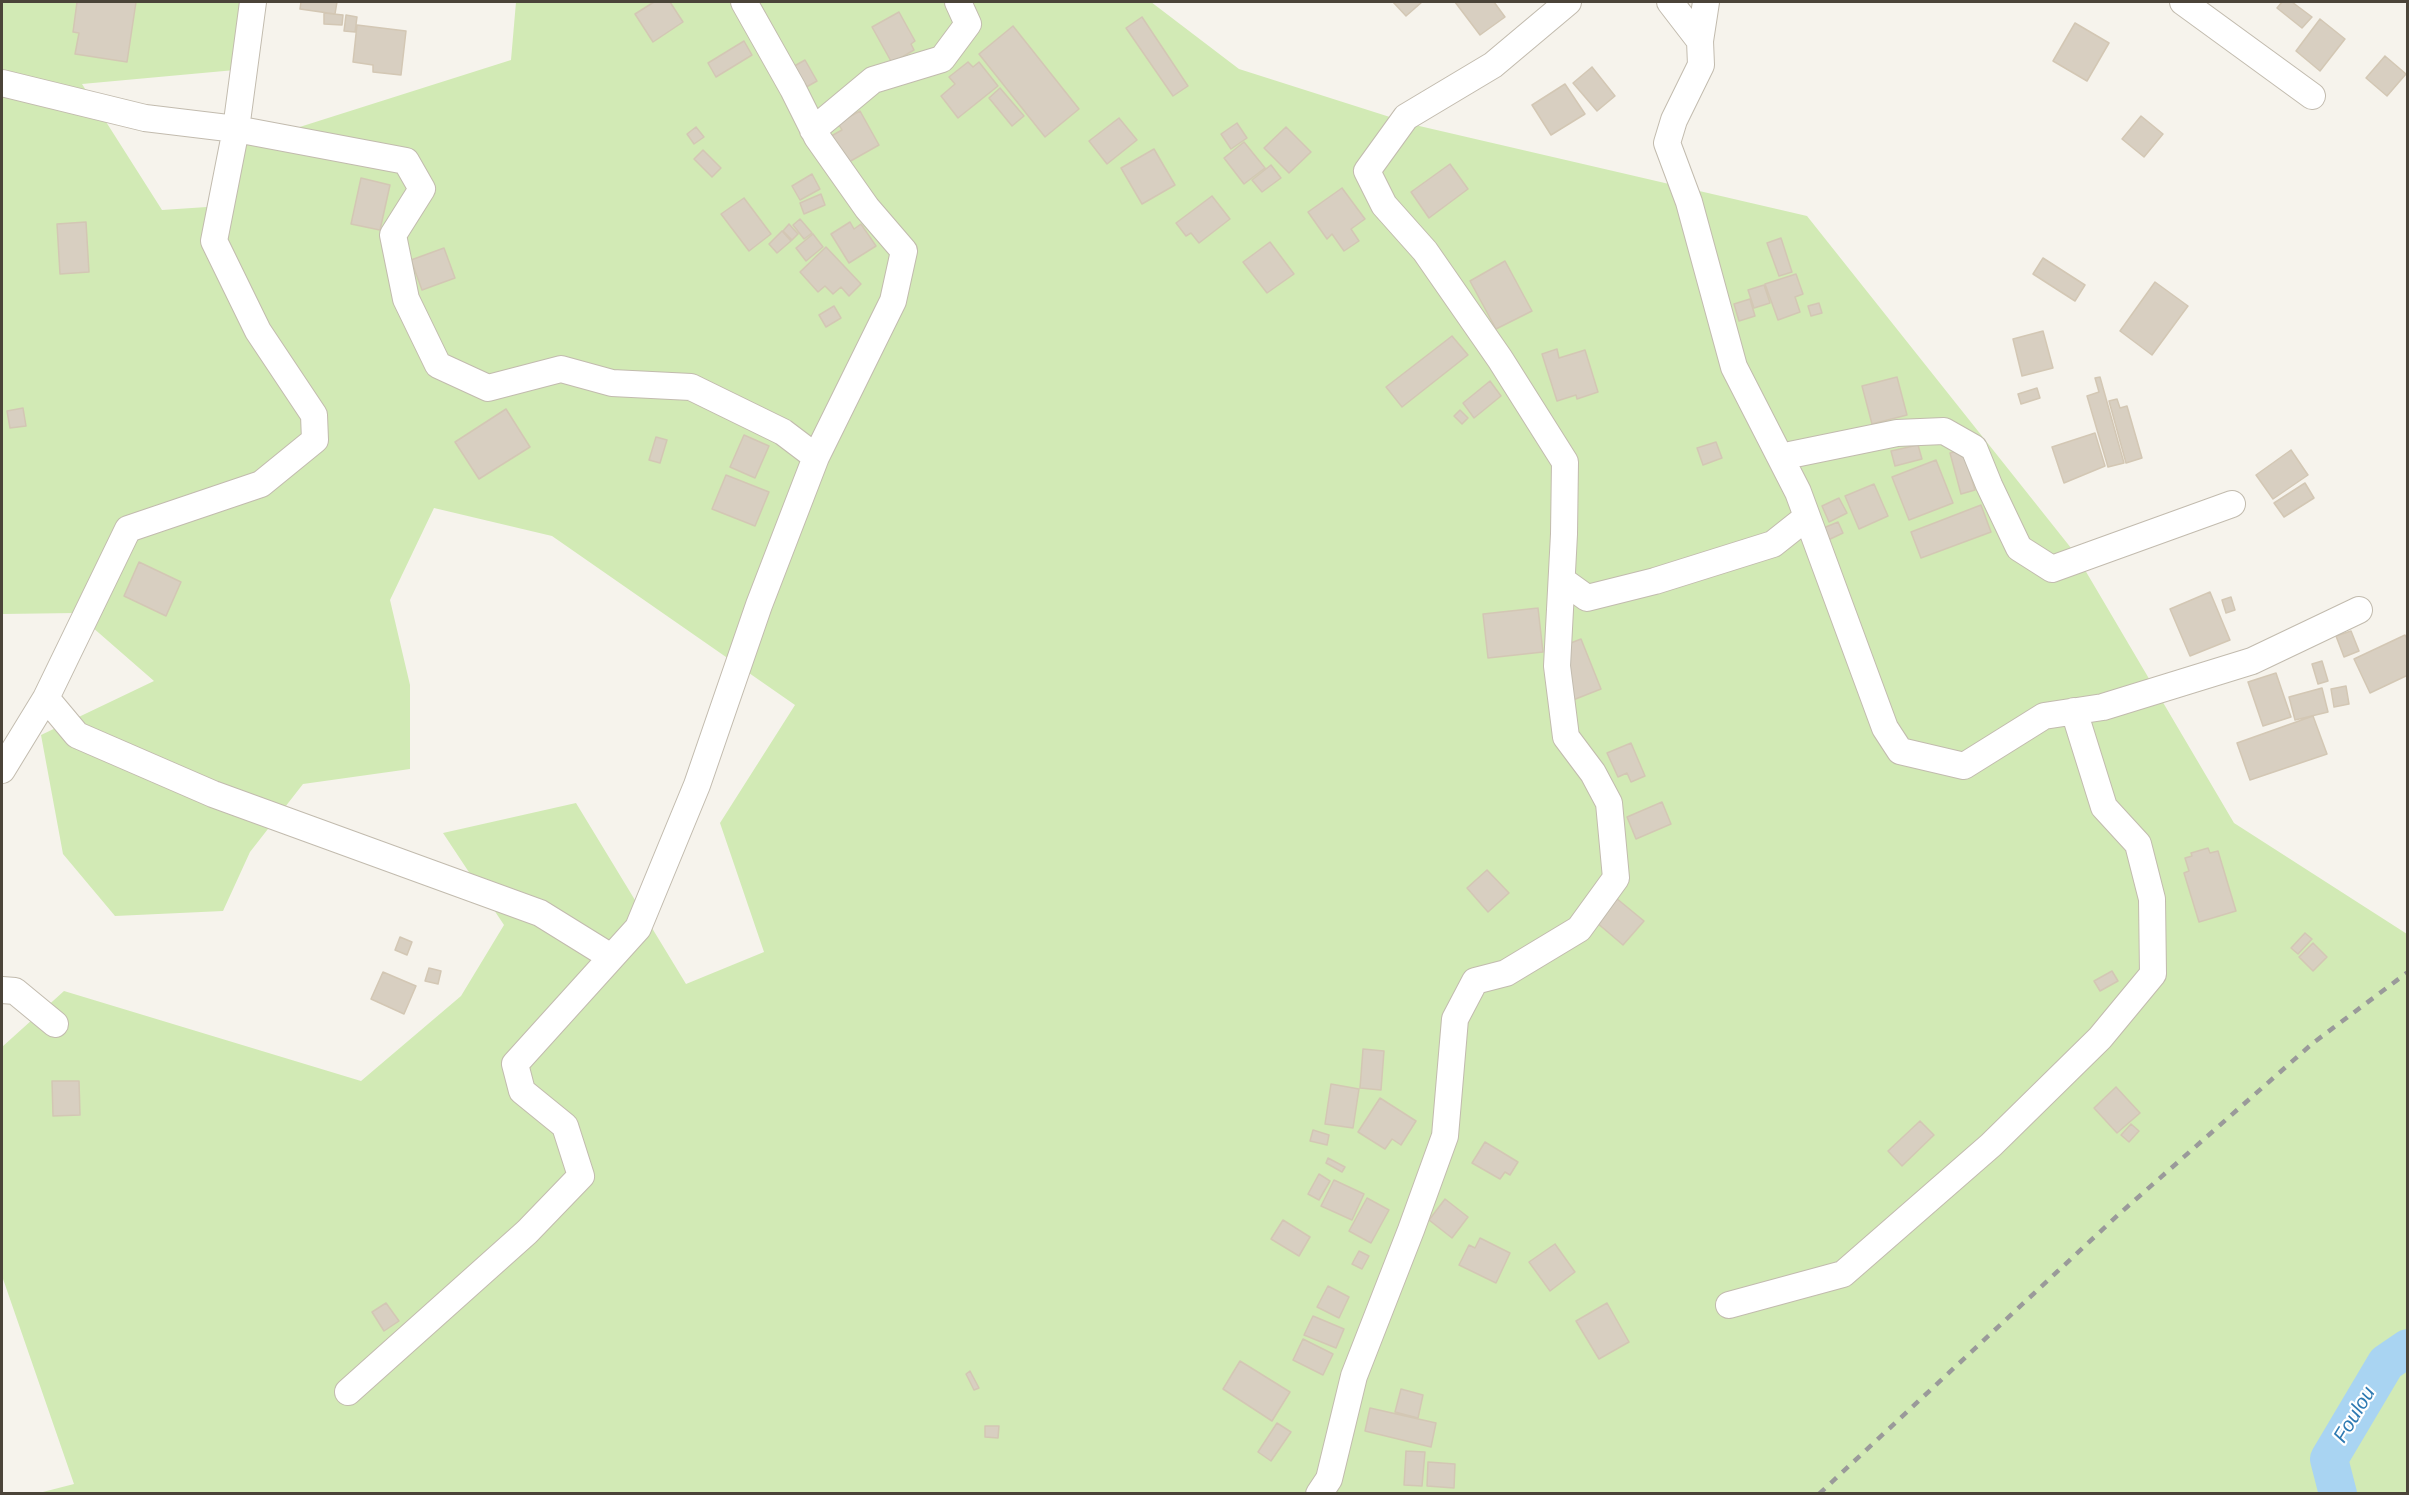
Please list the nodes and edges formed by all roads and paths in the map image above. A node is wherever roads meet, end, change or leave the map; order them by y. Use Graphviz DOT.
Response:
graph roads {
  1 [pos="253,2"];
  2 [pos="744,2"];
  3 [pos="958,2"];
  4 [pos="1568,2"];
  5 [pos="1670,2"];
  6 [pos="1706,2"];
  7 [pos="2183,2"];
  8 [pos="1700,41"];
  9 [pos="2,83"];
  10 [pos="2312,96"];
  11 [pos="236,129"];
  12 [pos="813,130"];
  13 [pos="1780,457"];
  14 [pos="816,458"];
  15 [pos="2232,504"];
  16 [pos="1807,517"];
  17 [pos="1562,580"];
  18 [pos="2359,610"];
  19 [pos="46,698"];
  20 [pos="2074,711"];
  21 [pos="2,770"];
  22 [pos="611,957"];
  23 [pos="2,990"];
  24 [pos="55,1024"];
  25 [pos="1729,1305"];
  26 [pos="348,1392"];
  27 [pos="1319,1494"];
  1 -- 11 [label="street"];
  2 -- 12 [label="street"];
  3 -- 12 [label="street"];
  4 -- 17 [label="street"];
  5 -- 8 [label="street"];
  6 -- 8 [label="street"];
  7 -- 10 [label="street"];
  8 -- 13 [label="street"];
  9 -- 11 [label="street"];
  11 -- 14 [label="street"];
  11 -- 19 [label="street"];
  12 -- 14 [label="street"];
  13 -- 15 [label="street"];
  13 -- 16 [label="street"];
  14 -- 22 [label="street"];
  16 -- 17 [label="street"];
  16 -- 20 [label="street"];
  17 -- 27 [label="street"];
  18 -- 20 [label="street"];
  19 -- 21 [label="street"];
  19 -- 22 [label="street"];
  20 -- 25 [label="street"];
  22 -- 26 [label="street"];
  23 -- 24 [label="street"];
}
